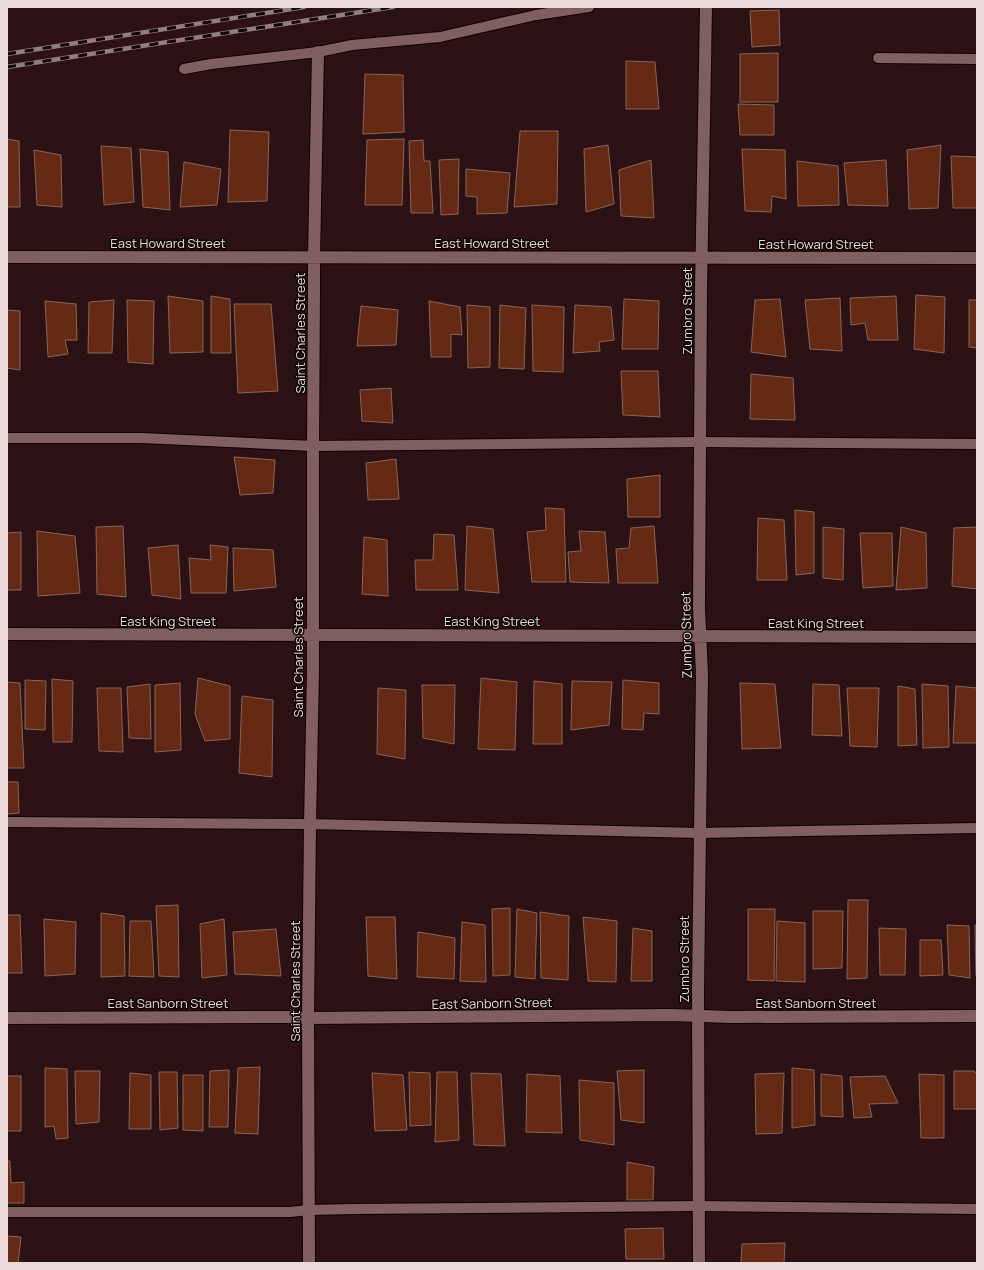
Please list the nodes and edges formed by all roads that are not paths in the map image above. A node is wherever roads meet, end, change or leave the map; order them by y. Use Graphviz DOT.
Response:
graph roads {
  1 [pos="589,7"];
  2 [pos="706,7"];
  3 [pos="318,52"];
  4 [pos="878,58"];
  5 [pos="977,59"];
  6 [pos="184,69"];
  7 [pos="7,257"];
  8 [pos="314,257"];
  9 [pos="701,257"];
  10 [pos="977,258"];
  11 [pos="7,438"];
  12 [pos="700,442"];
  13 [pos="977,444"];
  14 [pos="313,446"];
  15 [pos="7,634"];
  16 [pos="312,635"];
  17 [pos="700,636"];
  18 [pos="977,637"];
  19 [pos="7,822"];
  20 [pos="310,824"];
  21 [pos="977,828"];
  22 [pos="699,833"];
  23 [pos="698,1015"];
  24 [pos="977,1016"];
  25 [pos="7,1018"];
  26 [pos="308,1018"];
  27 [pos="699,1206"];
  28 [pos="977,1209"];
  29 [pos="309,1210"];
  30 [pos="7,1212"];
  31 [pos="309,1263"];
  32 [pos="699,1263"];
  1 -- 3 [label="lane"];
  2 -- 9 [label="street, Zumbro Street"];
  3 -- 6 [label="lane"];
  3 -- 8 [label="street, Saint Charles Street"];
  4 -- 5 [label="lane"];
  7 -- 8 [label="street, East Howard Street"];
  8 -- 9 [label="street, East Howard Street"];
  8 -- 14 [label="street, Saint Charles Street"];
  9 -- 10 [label="street, East Howard Street"];
  9 -- 12 [label="street, Zumbro Street"];
  11 -- 14 [label="lane"];
  12 -- 13 [label="lane"];
  12 -- 14 [label="lane"];
  12 -- 17 [label="street, Zumbro Street"];
  14 -- 16 [label="street, Saint Charles Street"];
  15 -- 16 [label="street, East King Street"];
  16 -- 17 [label="street, East King Street"];
  16 -- 20 [label="street, Saint Charles Street"];
  17 -- 18 [label="street, East King Street"];
  17 -- 22 [label="street, Zumbro Street"];
  19 -- 20 [label="lane"];
  20 -- 22 [label="lane"];
  20 -- 26 [label="street, Saint Charles Street"];
  21 -- 22 [label="lane"];
  22 -- 23 [label="street, Zumbro Street"];
  23 -- 24 [label="street, East Sanborn Street"];
  23 -- 26 [label="street, East Sanborn Street"];
  23 -- 27 [label="street, Zumbro Street"];
  25 -- 26 [label="street, East Sanborn Street"];
  26 -- 29 [label="street, Saint Charles Street"];
  27 -- 28 [label="lane"];
  27 -- 29 [label="lane"];
  27 -- 32 [label="street, Zumbro Street"];
  29 -- 30 [label="lane"];
  29 -- 31 [label="street, Saint Charles Street"];
}
